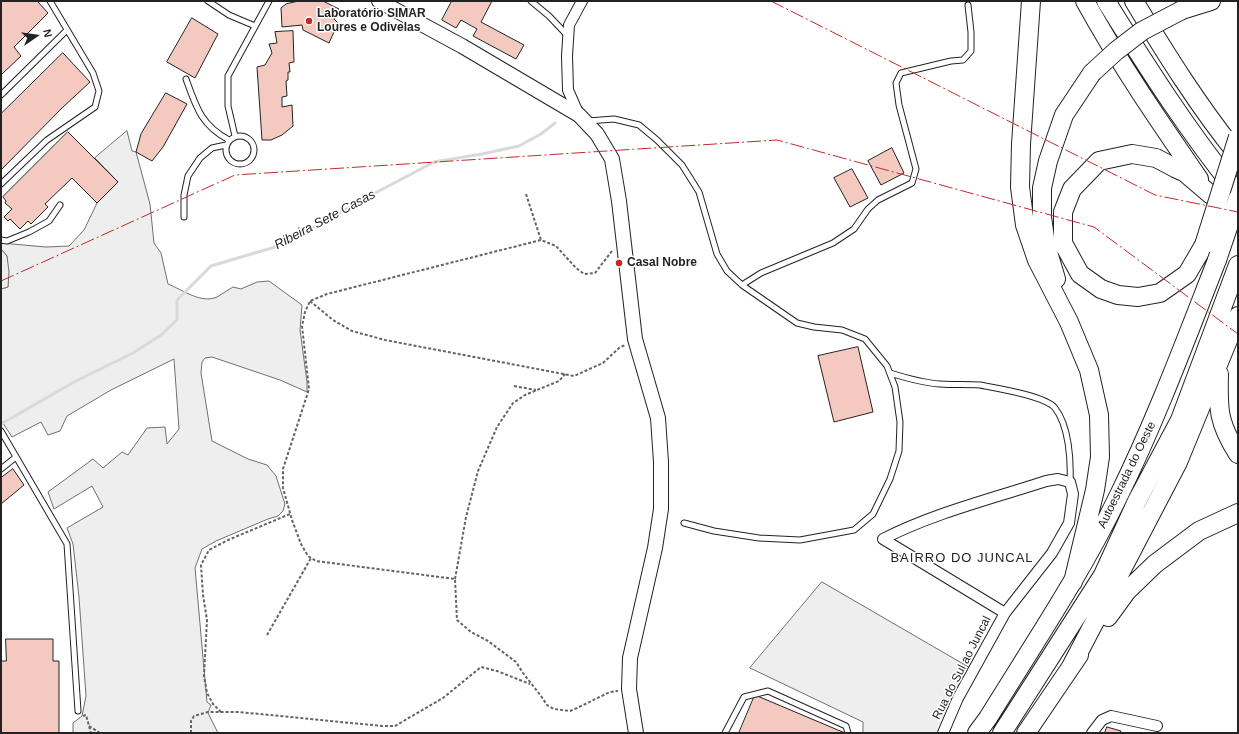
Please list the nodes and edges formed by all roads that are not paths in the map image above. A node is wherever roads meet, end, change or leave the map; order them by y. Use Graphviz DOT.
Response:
graph roads {
  1 [pos="50,1"];
  2 [pos="208,1"];
  3 [pos="269,1"];
  4 [pos="379,1"];
  5 [pos="531,1"];
  6 [pos="582,1"];
  7 [pos="1031,1"];
  8 [pos="1085,1"];
  9 [pos="1106,1"];
  10 [pos="1134,1"];
  11 [pos="1211,1"];
  12 [pos="968,5"];
  13 [pos="256,26"];
  14 [pos="67,30"];
  15 [pos="568,37"];
  16 [pos="186,79"];
  17 [pos="1,95"];
  18 [pos="582,118"];
  19 [pos="235,136"];
  20 [pos="1238,137"];
  21 [pos="227,142"];
  22 [pos="1238,155"];
  23 [pos="1,184"];
  24 [pos="1238,193"];
  25 [pos="1211,195"];
  26 [pos="1238,198"];
  27 [pos="60,205"];
  28 [pos="184,217"];
  29 [pos="1238,228"];
  30 [pos="1,240"];
  31 [pos="1236,272"];
  32 [pos="742,285"];
  33 [pos="1238,316"];
  34 [pos="1068,322"];
  35 [pos="1219,363"];
  36 [pos="890,373"];
  37 [pos="1,432"];
  38 [pos="1238,454"];
  39 [pos="16,457"];
  40 [pos="1,469"];
  41 [pos="1070,482"];
  42 [pos="1238,512"];
  43 [pos="684,523"];
  44 [pos="1073,582"];
  45 [pos="1005,613"];
  46 [pos="1072,665"];
  47 [pos="78,711"];
  48 [pos="1157,726"];
  49 [pos="636,733"];
  50 [pos="725,733"];
  51 [pos="848,733"];
  52 [pos="943,733"];
  53 [pos="977,733"];
  54 [pos="1002,733"];
  55 [pos="1026,733"];
  56 [pos="1092,733"];
  1 -- 14 [label="lane"];
  2 -- 13 [label="lane"];
  3 -- 13 [label="lane"];
  4 -- 18 [label="street"];
  5 -- 15 [label="lane"];
  6 -- 15 [label="street"];
  7 -- 34 [label="highway"];
  8 -- 25 [label="highway"];
  9 -- 24 [label="highway"];
  10 -- 22 [label="highway"];
  11 -- 34 [label="highway, bridge"];
  12 -- 32 [label="lane"];
  13 -- 19 [label="lane"];
  14 -- 17 [label="lane"];
  14 -- 23 [label="lane"];
  15 -- 18 [label="street"];
  16 -- 21 [label="lane"];
  18 -- 32 [label="lane"];
  18 -- 49 [label="street"];
  19 -- 21 [label="lane"];
  19 -- 21 [label="lane"];
  20 -- 25 [label="highway, bridge"];
  21 -- 28 [label="lane"];
  25 -- 29 [label="highway"];
  26 -- 44 [label="highway, Autoestrada do Oeste, bridge"];
  27 -- 30 [label="lane"];
  31 -- 54 [label="highway, Autoestrada do Oeste"];
  32 -- 36 [label="lane"];
  33 -- 35 [label="highway"];
  34 -- 44 [label="highway"];
  35 -- 38 [label="highway"];
  35 -- 46 [label="highway"];
  36 -- 41 [label="lane"];
  36 -- 43 [label="lane"];
  37 -- 39 [label="lane"];
  39 -- 40 [label="lane"];
  39 -- 47 [label="lane"];
  41 -- 45 [label="street"];
  41 -- 45 [label="street, Rua do Sul ao Juncal"];
  42 -- 46 [label="highway"];
  44 -- 53 [label="highway, Autoestrada do Oeste"];
  45 -- 52 [label="street, Rua do Sul ao Juncal"];
  46 -- 55 [label="highway"];
  48 -- 56 [label="street"];
  50 -- 51 [label="lane"];
}
